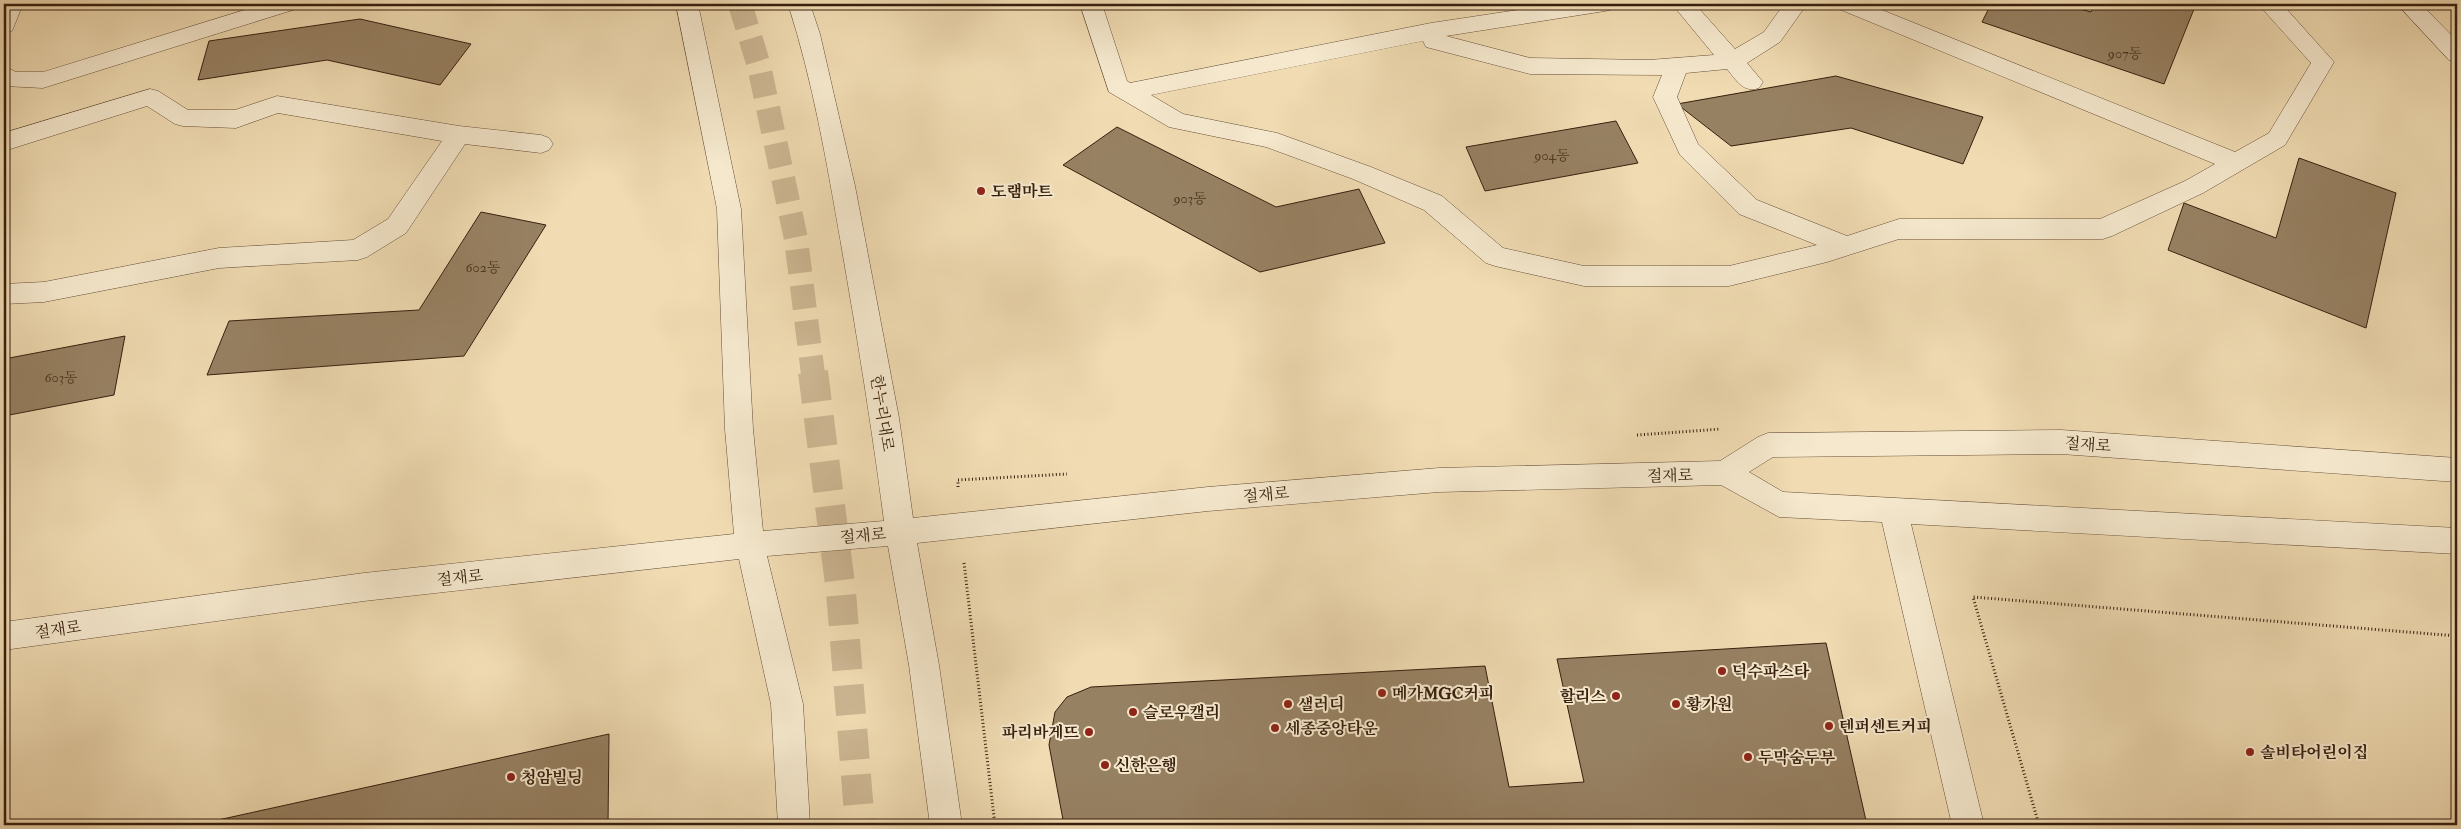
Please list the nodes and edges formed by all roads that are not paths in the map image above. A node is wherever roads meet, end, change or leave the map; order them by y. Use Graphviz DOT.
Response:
graph roads {
  1 [pos="12,4"];
  2 [pos="288,4"];
  3 [pos="687,4"];
  4 [pos="799,4"];
  5 [pos="1091,4"];
  6 [pos="1605,4"];
  7 [pos="1683,4"];
  8 [pos="1796,4"];
  9 [pos="1847,4"];
  10 [pos="2269,4"];
  11 [pos="2408,4"];
  12 [pos="4,26"];
  13 [pos="1431,31"];
  14 [pos="2457,54"];
  15 [pos="1733,60"];
  16 [pos="1677,66"];
  17 [pos="4,74"];
  18 [pos="1751,82"];
  19 [pos="1127,92"];
  20 [pos="459,135"];
  21 [pos="4,142"];
  22 [pos="541,144"];
  23 [pos="2237,163"];
  24 [pos="1846,246"];
  25 [pos="4,294"];
  26 [pos="2457,470"];
  27 [pos="1725,473"];
  28 [pos="1894,511"];
  29 [pos="900,532"];
  30 [pos="2457,540"];
  31 [pos="750,545"];
  32 [pos="4,636"];
  33 [pos="794,825"];
  34 [pos="946,825"];
  35 [pos="1968,825"];
  1 -- 12 [label="street"];
  2 -- 17 [label="street"];
  3 -- 31 [label="street"];
  4 -- 29 [label="street, 한누리대로"];
  5 -- 19 [label="street"];
  6 -- 13 [label="street"];
  7 -- 15 [label="street"];
  8 -- 15 [label="street"];
  9 -- 23 [label="street"];
  10 -- 23 [label="street"];
  11 -- 14 [label="street"];
  13 -- 16 [label="street"];
  13 -- 19 [label="street"];
  15 -- 16 [label="street"];
  15 -- 18 [label="street"];
  16 -- 24 [label="street"];
  19 -- 24 [label="street"];
  20 -- 21 [label="street"];
  20 -- 22 [label="street"];
  20 -- 25 [label="street"];
  23 -- 24 [label="street"];
  26 -- 27 [label="street, 절재로"];
  27 -- 28 [label="street"];
  27 -- 29 [label="street, 절재로"];
  28 -- 30 [label="street"];
  28 -- 35 [label="street"];
  29 -- 31 [label="street, 절재로"];
  29 -- 34 [label="street, 한누리대로"];
  31 -- 32 [label="street, 절재로"];
  31 -- 33 [label="street"];
}
